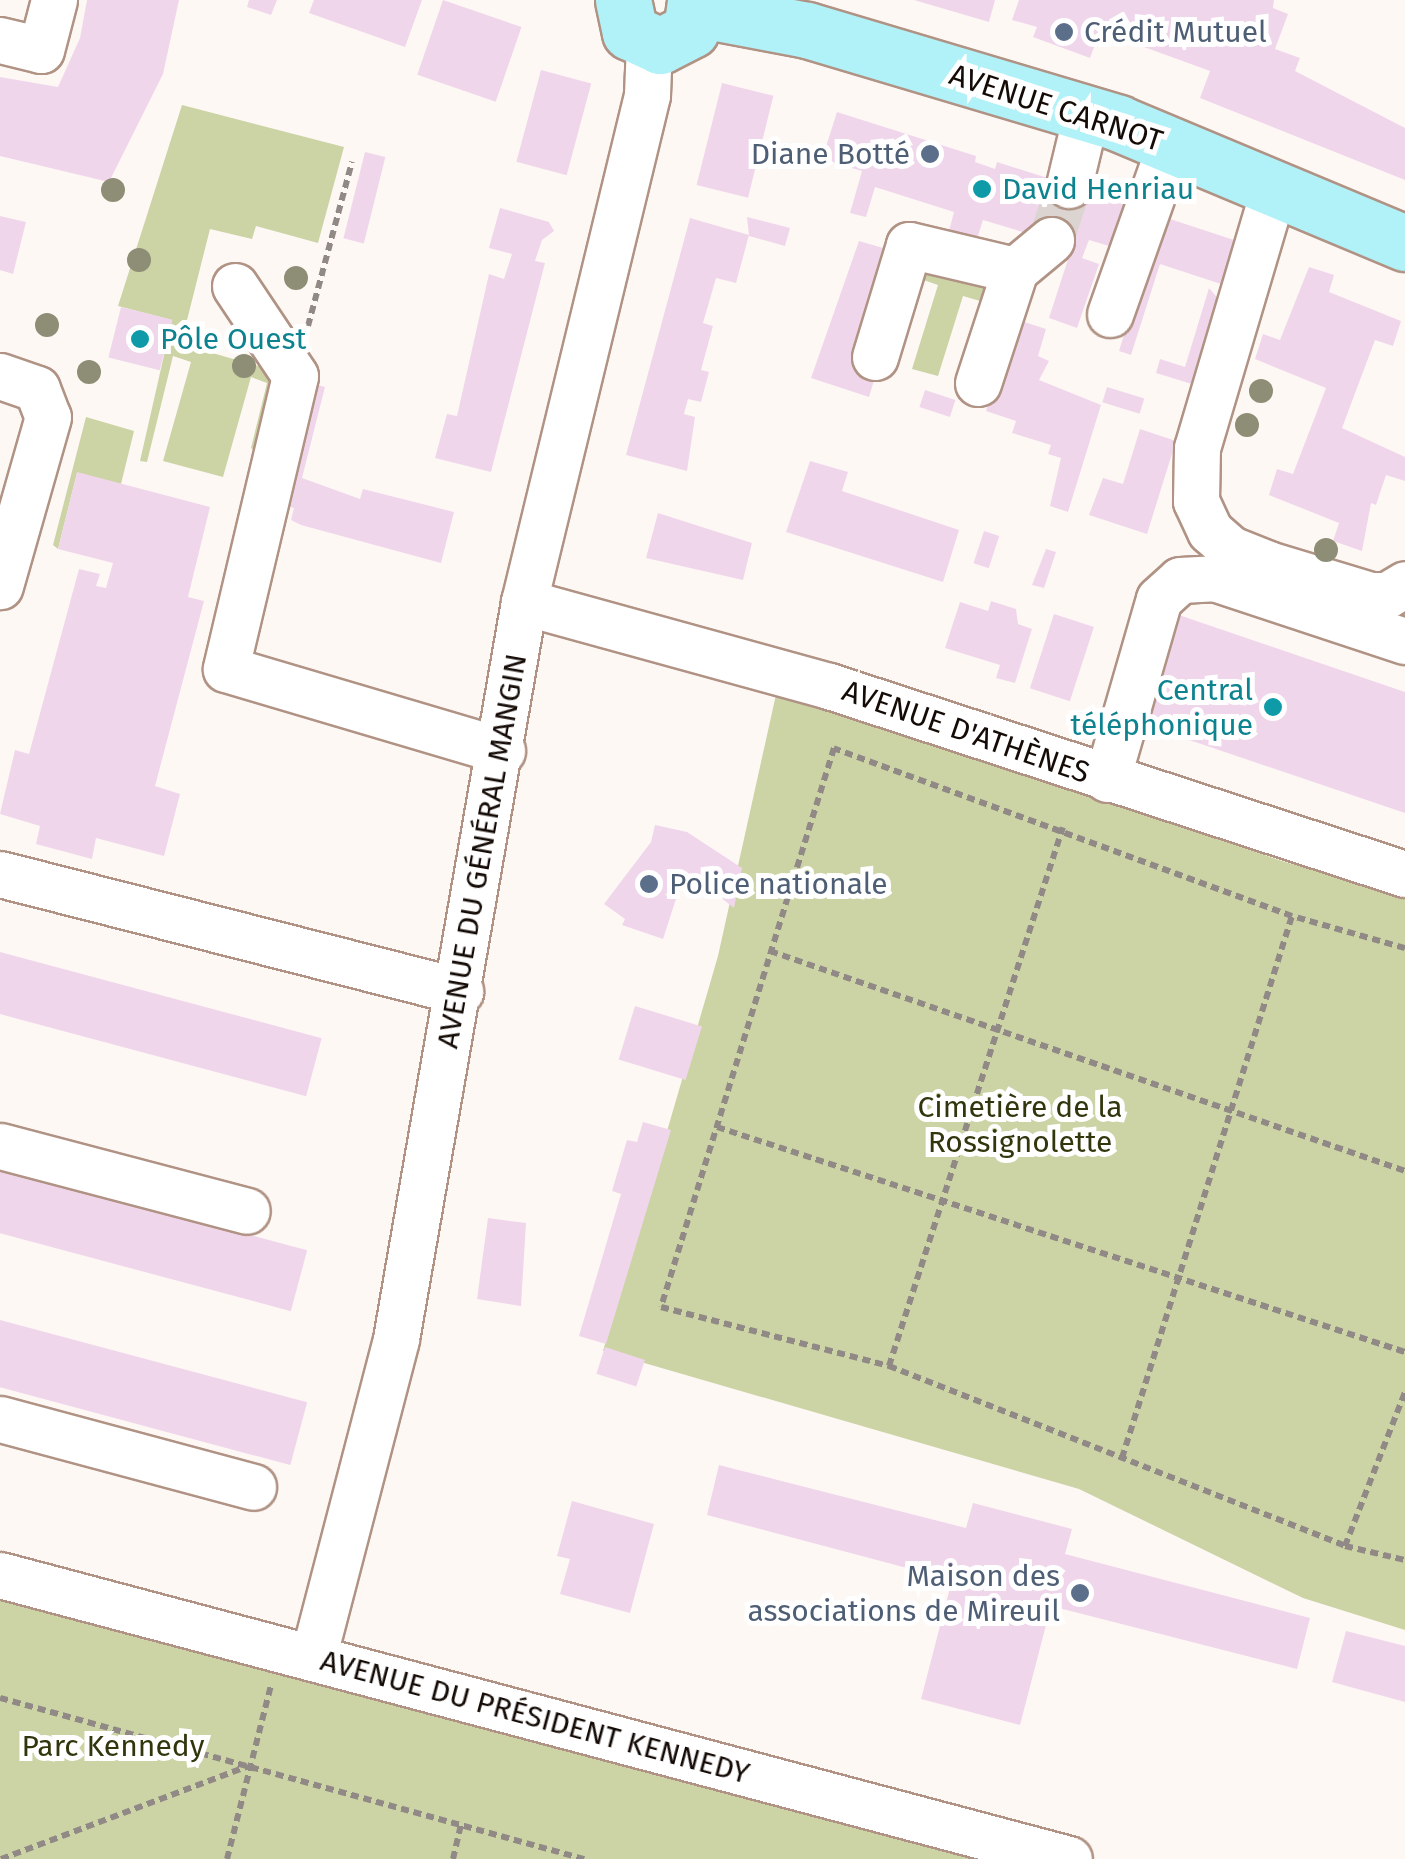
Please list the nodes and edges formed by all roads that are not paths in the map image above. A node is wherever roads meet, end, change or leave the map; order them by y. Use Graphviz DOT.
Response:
graph roads {
  1 [pos="54,0"];
  2 [pos="696,4"];
  3 [pos="626,12"];
  4 [pos="0,40"];
  5 [pos="1086,114"];
  6 [pos="1170,145"];
  7 [pos="1069,184"];
  8 [pos="1274,188"];
  9 [pos="1050,240"];
  10 [pos="1405,242"];
  11 [pos="1014,270"];
  12 [pos="236,286"];
  13 [pos="1110,314"];
  14 [pos="876,356"];
  15 [pos="0,376"];
  16 [pos="978,384"];
  17 [pos="1405,584"];
  18 [pos="0,586"];
  19 [pos="524,602"];
  20 [pos="1405,642"];
  21 [pos="502,751"];
  22 [pos="1107,779"];
  23 [pos="0,874"];
  24 [pos="1405,874"];
  25 [pos="460,991"];
  26 [pos="0,1146"];
  27 [pos="248,1211"];
  28 [pos="0,1419"];
  29 [pos="253,1487"];
  30 [pos="0,1575"];
  31 [pos="296,1654"];
  32 [pos="1069,1859"];
  1 -- 4 [label="street"];
  2 -- 3 [label="main road"];
  2 -- 5 [label="main road, AVENUE CARNOT"];
  3 -- 19 [label="street, AVENUE DU GÉNÉRAL MANGIN"];
  5 -- 6 [label="main road, AVENUE CARNOT"];
  5 -- 7 [label="street"];
  6 -- 8 [label="main road, AVENUE CARNOT"];
  6 -- 13 [label="street"];
  8 -- 10 [label="main road, AVENUE CARNOT"];
  8 -- 17 [label="street"];
  9 -- 11 [label="street"];
  11 -- 14 [label="street"];
  11 -- 16 [label="street"];
  12 -- 21 [label="street"];
  15 -- 18 [label="street"];
  19 -- 21 [label="street, AVENUE DU GÉNÉRAL MANGIN"];
  19 -- 22 [label="street, AVENUE D'ATHÈNES"];
  20 -- 22 [label="street"];
  21 -- 25 [label="street, AVENUE DU GÉNÉRAL MANGIN"];
  22 -- 24 [label="street, AVENUE D'ATHÈNES"];
  23 -- 25 [label="street"];
  25 -- 31 [label="street, AVENUE DU GÉNÉRAL MANGIN"];
  26 -- 27 [label="street"];
  28 -- 29 [label="street"];
  30 -- 31 [label="street, AVENUE DU PRÉSIDENT KENNEDY"];
  31 -- 32 [label="street, AVENUE DU PRÉSIDENT KENNEDY"];
}
